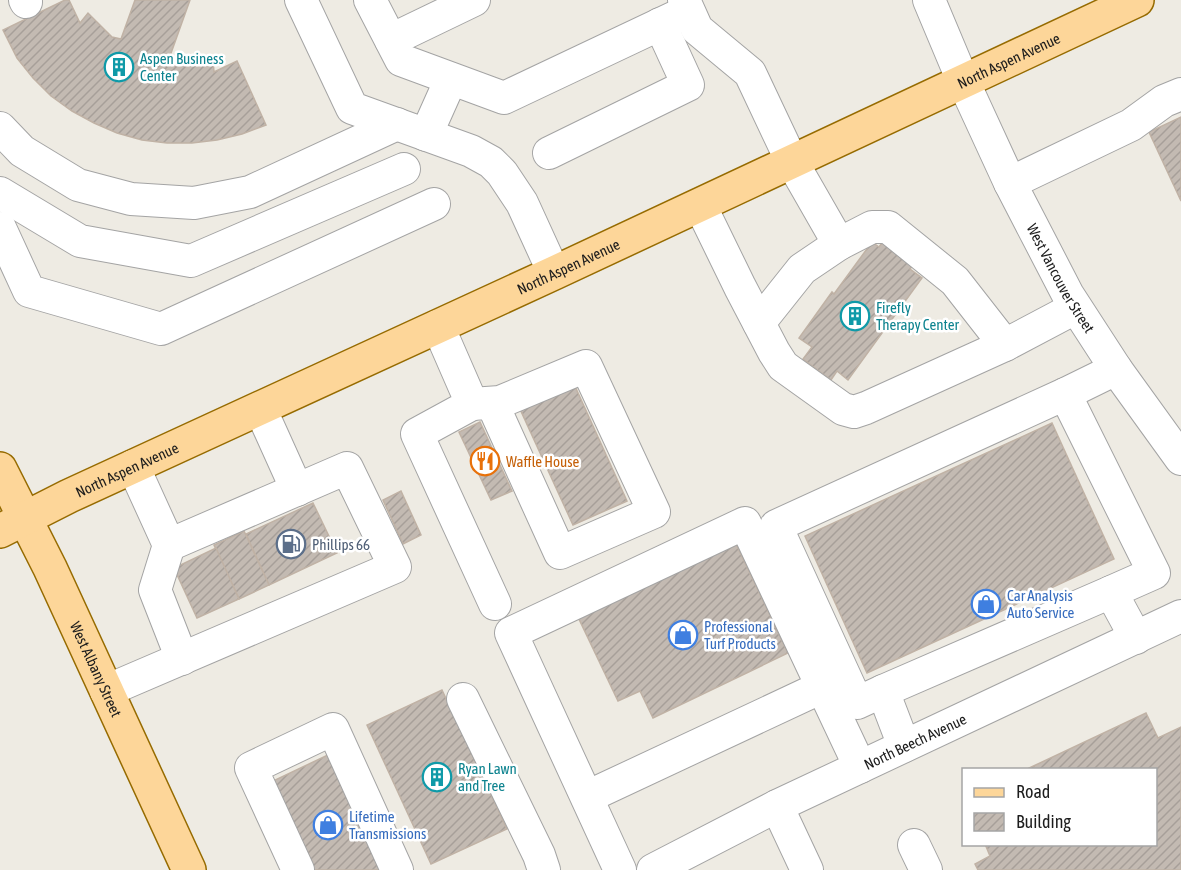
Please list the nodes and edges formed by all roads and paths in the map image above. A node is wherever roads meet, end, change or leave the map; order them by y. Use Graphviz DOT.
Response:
graph roads {
  1 [pos="301,0"];
  2 [pos="370,0"];
  3 [pos="474,0"];
  4 [pos="929,0"];
  5 [pos="1137,0"];
  6 [pos="686,5"];
  7 [pos="660,24"];
  8 [pos="391,40"];
  9 [pos="451,79"];
  10 [pos="963,81"];
  11 [pos="1181,94"];
  12 [pos="397,124"];
  13 [pos="0,128"];
  14 [pos="426,135"];
  15 [pos="549,153"];
  16 [pos="792,162"];
  17 [pos="404,170"];
  18 [pos="1010,183"];
  19 [pos="0,193"];
  20 [pos="434,204"];
  21 [pos="700,205"];
  22 [pos="0,228"];
  23 [pos="838,244"];
  24 [pos="554,273"];
  25 [pos="1071,300"];
  26 [pos="759,323"];
  27 [pos="438,326"];
  28 [pos="999,338"];
  29 [pos="1116,369"];
  30 [pos="1065,394"];
  31 [pos="482,403"];
  32 [pos="260,408"];
  33 [pos="1181,459"];
  34 [pos="133,466"];
  35 [pos="0,469"];
  36 [pos="297,490"];
  37 [pos="12,525"];
  38 [pos="169,545"];
  39 [pos="1111,592"];
  40 [pos="495,604"];
  41 [pos="1181,616"];
  42 [pos="1136,638"];
  43 [pos="182,658"];
  44 [pos="822,687"];
  45 [pos="883,691"];
  46 [pos="106,692"];
  47 [pos="463,699"];
  48 [pos="904,746"];
  49 [pos="860,767"];
  50 [pos="587,797"];
  51 [pos="777,806"];
  52 [pos="189,870"];
  53 [pos="298,870"];
  54 [pos="397,870"];
  55 [pos="544,870"];
  56 [pos="620,870"];
  57 [pos="653,870"];
  58 [pos="807,870"];
  1 -- 12 [label="street"];
  2 -- 8 [label="street"];
  3 -- 8 [label="street"];
  4 -- 10 [label="street, West Vancouver Street"];
  5 -- 10 [label="main road, North Aspen Avenue"];
  6 -- 7 [label="street"];
  6 -- 16 [label="street"];
  7 -- 9 [label="street"];
  7 -- 15 [label="street"];
  8 -- 9 [label="street"];
  9 -- 14 [label="street"];
  10 -- 16 [label="main road, North Aspen Avenue"];
  10 -- 18 [label="street, West Vancouver Street"];
  11 -- 18 [label="street"];
  12 -- 13 [label="street"];
  12 -- 14 [label="street"];
  14 -- 24 [label="street"];
  16 -- 21 [label="main road, North Aspen Avenue"];
  16 -- 23 [label="street"];
  17 -- 19 [label="street"];
  18 -- 25 [label="street, West Vancouver Street"];
  20 -- 22 [label="street"];
  21 -- 24 [label="main road, North Aspen Avenue"];
  21 -- 26 [label="street"];
  23 -- 26 [label="street"];
  23 -- 28 [label="street"];
  24 -- 27 [label="main road, North Aspen Avenue"];
  25 -- 28 [label="street"];
  25 -- 29 [label="street, West Vancouver Street"];
  26 -- 28 [label="street"];
  27 -- 31 [label="street"];
  27 -- 32 [label="main road, North Aspen Avenue"];
  29 -- 30 [label="street"];
  29 -- 33 [label="street, West Vancouver Street"];
  30 -- 39 [label="street"];
  30 -- 45 [label="street"];
  31 -- 31 [label="street"];
  31 -- 40 [label="street"];
  32 -- 34 [label="main road, North Aspen Avenue"];
  32 -- 36 [label="street"];
  34 -- 37 [label="main road, North Aspen Avenue"];
  34 -- 38 [label="street"];
  35 -- 37 [label="main road, West Albany Street"];
  36 -- 38 [label="street"];
  36 -- 43 [label="street"];
  37 -- 46 [label="main road, West Albany Street"];
  38 -- 43 [label="street"];
  39 -- 42 [label="street"];
  39 -- 45 [label="street"];
  41 -- 42 [label="street, North Beech Avenue"];
  42 -- 48 [label="street, North Beech Avenue"];
  43 -- 46 [label="street"];
  44 -- 49 [label="street"];
  44 -- 50 [label="street"];
  44 -- 50 [label="street"];
  45 -- 48 [label="street"];
  46 -- 52 [label="main road, West Albany Street"];
  47 -- 55 [label="street"];
  48 -- 49 [label="street, North Beech Avenue"];
  49 -- 51 [label="street, North Beech Avenue"];
  50 -- 56 [label="street"];
  51 -- 57 [label="street, North Beech Avenue"];
  51 -- 58 [label="street"];
  53 -- 54 [label="street"];
}
